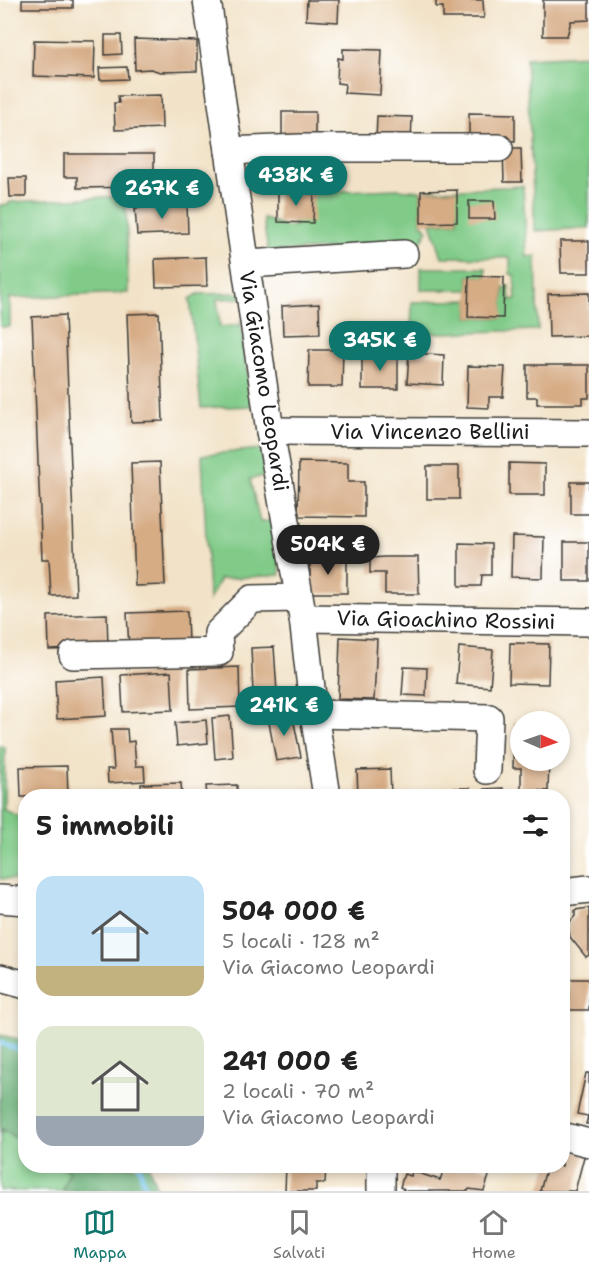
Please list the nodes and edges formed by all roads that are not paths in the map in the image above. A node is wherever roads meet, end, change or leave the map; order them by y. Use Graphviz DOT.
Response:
graph roads {
  1 [pos="207,0"];
  2 [pos="499,148"];
  3 [pos="229,151"];
  4 [pos="404,254"];
  5 [pos="247,264"];
  6 [pos="270,431"];
  7 [pos="589,433"];
  8 [pos="301,608"];
  9 [pos="589,621"];
  10 [pos="73,655"];
  11 [pos="314,714"];
  12 [pos="488,770"];
  13 [pos="326,789"];
  14 [pos="589,889"];
  15 [pos="570,891"];
  16 [pos="0,899"];
  17 [pos="18,900"];
  18 [pos="0,978"];
  19 [pos="18,983"];
  20 [pos="570,1138"];
  21 [pos="589,1143"];
  22 [pos="381,1173"];
  23 [pos="381,1191"];
  1 -- 3 [label="street, Via Giacomo Leopardi"];
  2 -- 3 [label="street"];
  3 -- 5 [label="street, Via Giacomo Leopardi"];
  4 -- 5 [label="street"];
  5 -- 6 [label="street, Via Giacomo Leopardi"];
  6 -- 7 [label="street, Via Vincenzo Bellini"];
  6 -- 8 [label="street, Via Giacomo Leopardi"];
  8 -- 9 [label="street, Via Gioachino Rossini"];
  8 -- 10 [label="street, Via Gioachino Rossini"];
  8 -- 11 [label="street, Via Giacomo Leopardi"];
  11 -- 12 [label="street"];
  11 -- 13 [label="street, Via Giacomo Leopardi"];
  14 -- 15 [label="street"];
  16 -- 17 [label="street"];
  18 -- 19 [label="street"];
  20 -- 21 [label="street"];
  22 -- 23 [label="street"];
}
